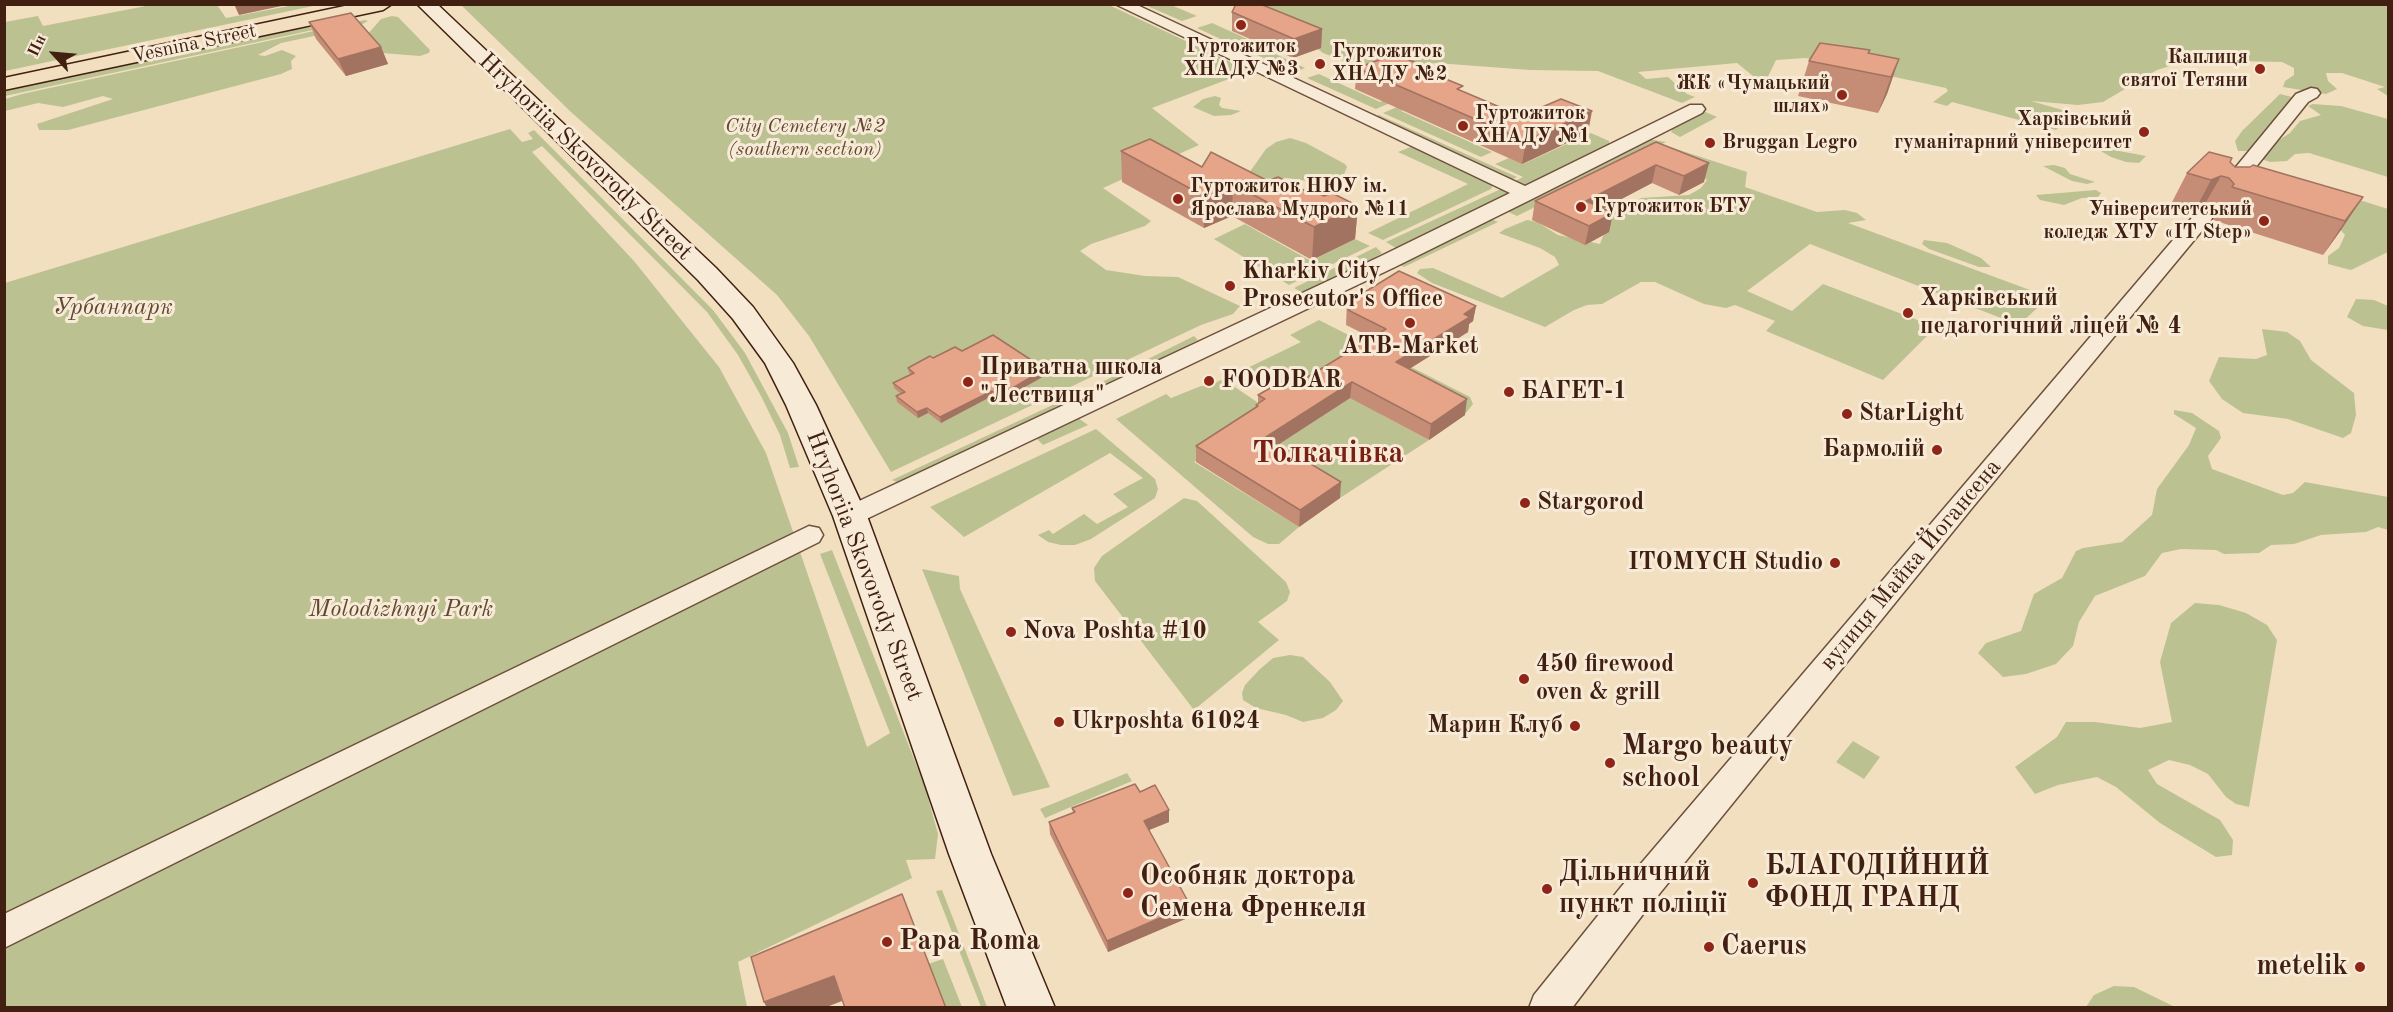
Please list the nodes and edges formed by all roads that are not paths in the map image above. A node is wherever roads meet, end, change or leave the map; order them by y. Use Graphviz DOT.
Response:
graph roads {
  1 [pos="383,4"];
  2 [pos="426,4"];
  3 [pos="1122,4"];
  4 [pos="4,84"];
  5 [pos="2311,93"];
  6 [pos="1696,109"];
  7 [pos="1527,194"];
  8 [pos="2224,194"];
  9 [pos="2203,217"];
  10 [pos="850,516"];
  11 [pos="808,535"];
  12 [pos="4,932"];
  13 [pos="1031,1008"];
  14 [pos="1548,1008"];
  1 -- 4 [label="main road, Vesnina Street"];
  2 -- 10 [label="main road, Hryhoriia Skovorody Street"];
  3 -- 7 [label="street"];
  5 -- 8 [label="street"];
  6 -- 7 [label="street"];
  7 -- 10 [label="street"];
  9 -- 14 [label="street, вулиця Майка Йогансена"];
  10 -- 13 [label="main road, Hryhoriia Skovorody Street"];
  11 -- 12 [label="street"];
}
